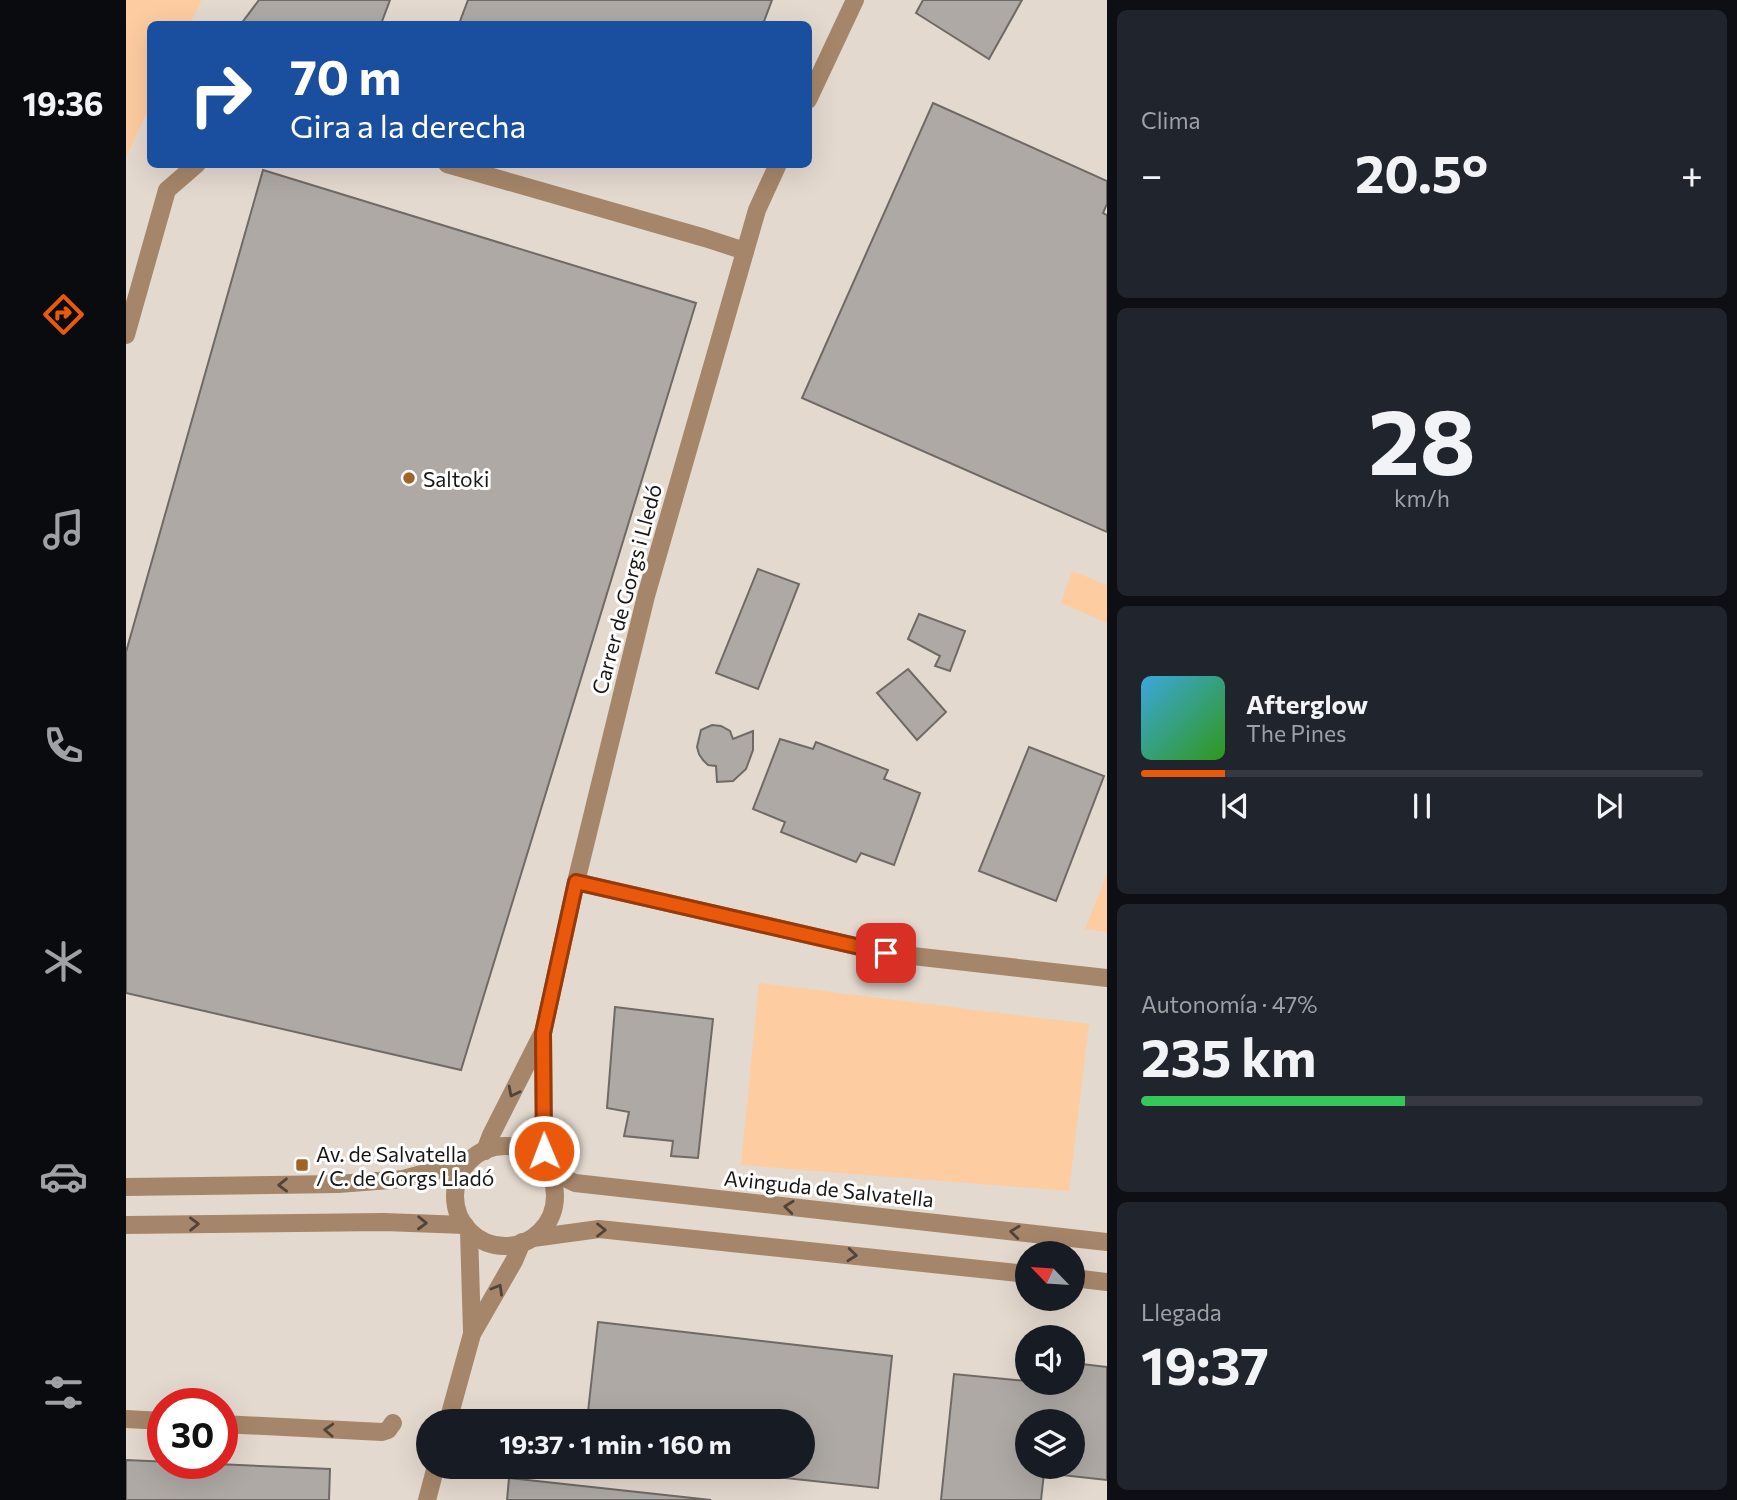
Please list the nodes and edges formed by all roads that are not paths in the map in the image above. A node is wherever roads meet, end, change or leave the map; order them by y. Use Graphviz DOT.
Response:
graph roads {
  1 [pos="855,0"];
  2 [pos="812,91"];
  3 [pos="192,168"];
  4 [pos="461,168"];
  5 [pos="776,168"];
  6 [pos="745,251"];
  7 [pos="126,335"];
  8 [pos="576,882"];
  9 [pos="1107,978"];
  10 [pos="543,1033"];
  11 [pos="478,1155"];
  12 [pos="545,1167"];
  13 [pos="126,1187"];
  14 [pos="126,1225"];
  15 [pos="467,1228"];
  16 [pos="528,1240"];
  17 [pos="1107,1242"];
  18 [pos="1015,1273"];
  19 [pos="1085,1280"];
  20 [pos="1107,1282"];
  21 [pos="472,1334"];
  22 [pos="451,1409"];
  23 [pos="126,1419"];
  24 [pos="147,1420"];
  25 [pos="393,1423"];
  26 [pos="238,1425"];
  27 [pos="433,1479"];
  28 [pos="427,1500"];
  1 -- 2 [label="street"];
  3 -- 7 [label="street"];
  4 -- 6 [label="street"];
  5 -- 6 [label="street, Carrer de Gorgs i Lledó"];
  6 -- 8 [label="street, Carrer de Gorgs i Lledó"];
  8 -- 9 [label="street"];
  8 -- 10 [label="street, Carrer de Gorgs i Lledó"];
  10 -- 11 [label="street, Carrer de Gorgs i Lledó, one-way"];
  10 -- 12 [label="street, Carrer de Gorgs i Lledó"];
  11 -- 12 [label="street"];
  11 -- 13 [label="street, one-way"];
  11 -- 15 [label="street"];
  12 -- 16 [label="street"];
  17 -- 12 [label="street, Avinguda de Salvatella, one-way"];
  14 -- 15 [label="street, one-way"];
  15 -- 16 [label="street"];
  15 -- 21 [label="street"];
  16 -- 18 [label="street, one-way"];
  21 -- 16 [label="street, one-way"];
  19 -- 20 [label="street"];
  21 -- 22 [label="street"];
  23 -- 24 [label="street"];
  25 -- 26 [label="street, one-way"];
  27 -- 28 [label="street"];
}
